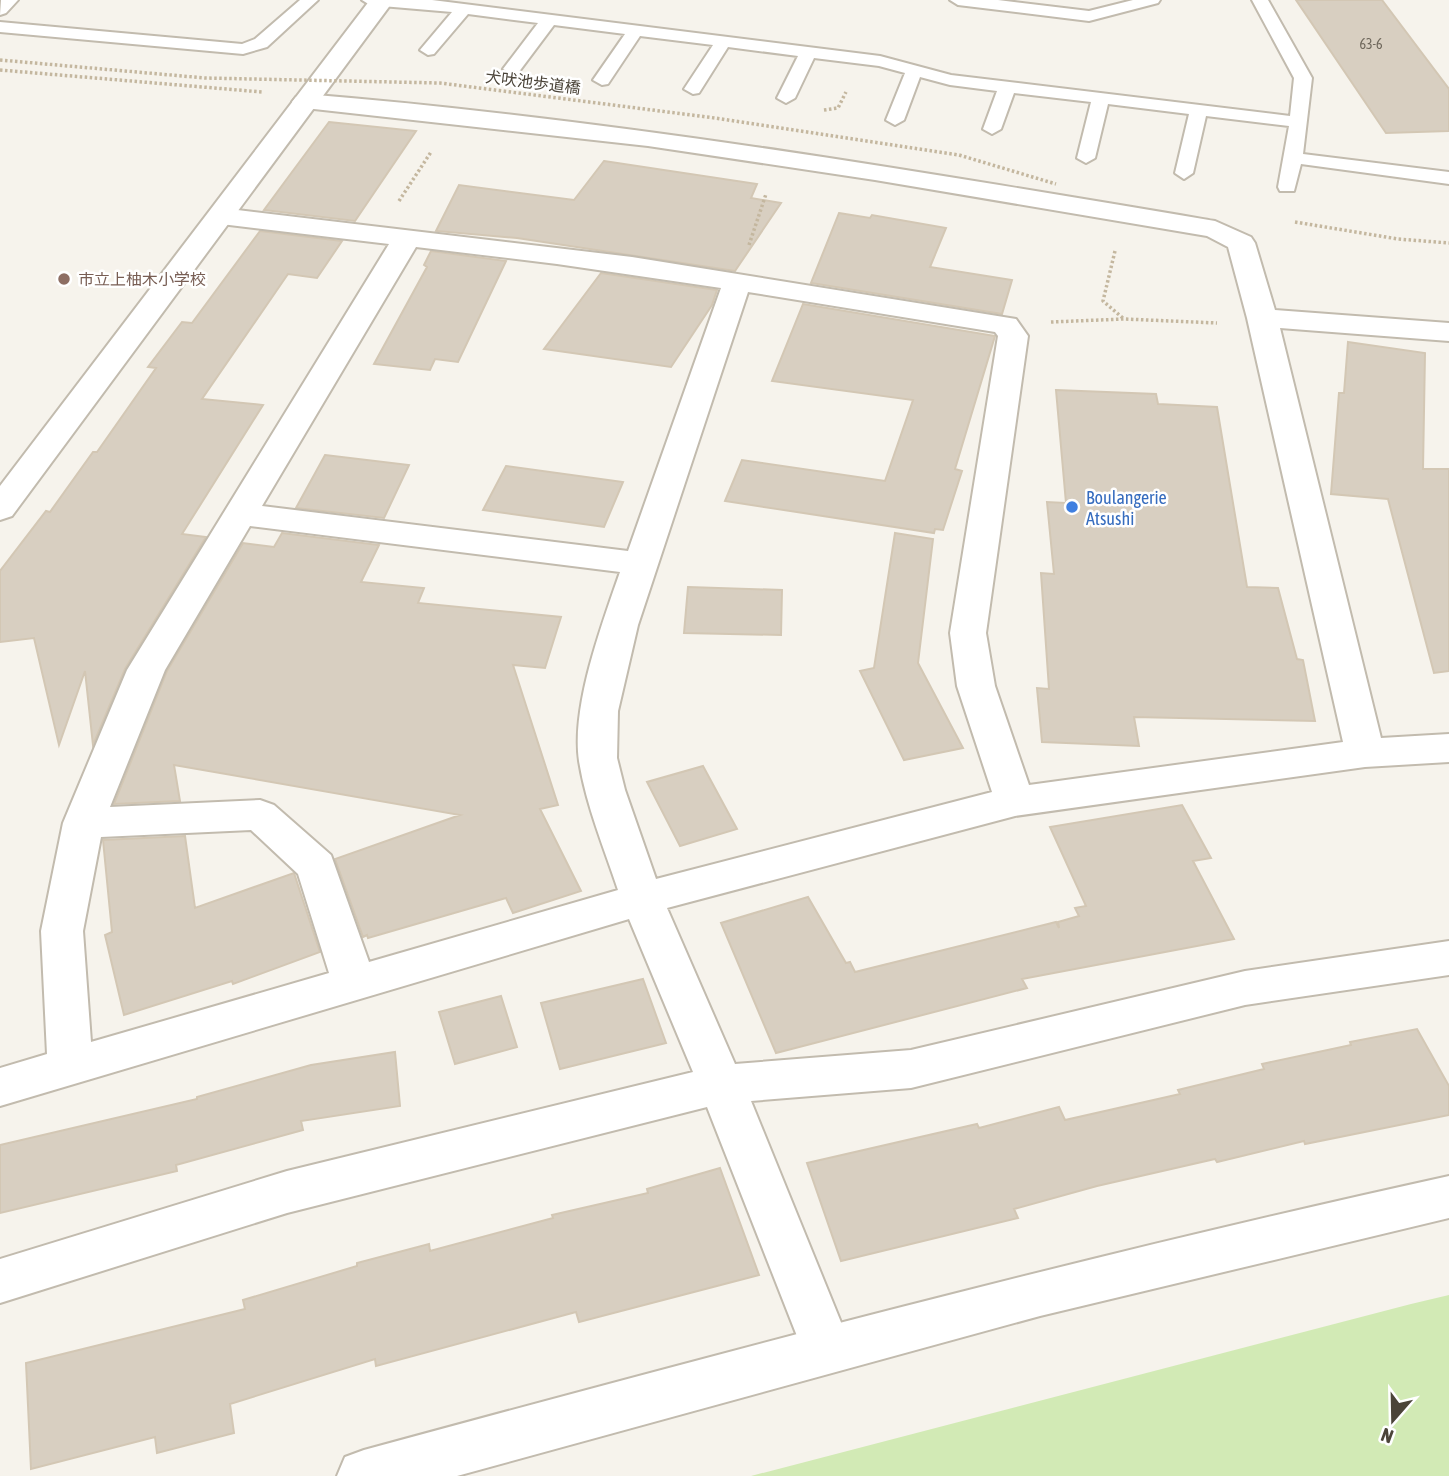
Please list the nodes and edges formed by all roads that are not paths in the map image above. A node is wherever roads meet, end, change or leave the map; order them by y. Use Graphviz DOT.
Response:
graph roads {
  1 [pos="10,0"];
  2 [pos="310,0"];
  3 [pos="370,0"];
  4 [pos="382,0"];
  5 [pos="958,0"];
  6 [pos="1152,0"];
  7 [pos="1260,0"];
  8 [pos="427,2"];
  9 [pos="464,9"];
  10 [pos="0,10"];
  11 [pos="549,20"];
  12 [pos="0,27"];
  13 [pos="635,31"];
  14 [pos="723,42"];
  15 [pos="428,50"];
  16 [pos="807,53"];
  17 [pos="512,69"];
  18 [pos="914,71"];
  19 [pos="602,80"];
  20 [pos="1007,87"];
  21 [pos="693,89"];
  22 [pos="786,98"];
  23 [pos="1101,98"];
  24 [pos="305,102"];
  25 [pos="1199,110"];
  26 [pos="895,120"];
  27 [pos="1298,122"];
  28 [pos="992,129"];
  29 [pos="1086,158"];
  30 [pos="1293,158"];
  31 [pos="1184,173"];
  32 [pos="1449,178"];
  33 [pos="1287,187"];
  34 [pos="221,216"];
  35 [pos="393,236"];
  36 [pos="737,283"];
  37 [pos="1263,321"];
  38 [pos="1449,332"];
  39 [pos="0,509"];
  40 [pos="243,514"];
  41 [pos="642,564"];
  42 [pos="1449,748"];
  43 [pos="1365,753"];
  44 [pos="1015,802"];
  45 [pos="83,823"];
  46 [pos="642,900"];
  47 [pos="1449,958"];
  48 [pos="354,984"];
  49 [pos="70,1067"];
  50 [pos="721,1084"];
  51 [pos="0,1087"];
  52 [pos="1449,1197"];
  53 [pos="0,1281"];
  54 [pos="826,1347"];
  55 [pos="364,1476"];
  1 -- 10 [label="lane"];
  2 -- 12 [label="lane"];
  3 -- 4 [label="lane"];
  4 -- 8 [label="lane"];
  4 -- 24 [label="street"];
  5 -- 6 [label="lane"];
  7 -- 27 [label="lane"];
  8 -- 9 [label="lane"];
  9 -- 11 [label="lane"];
  9 -- 15 [label="lane"];
  11 -- 13 [label="lane"];
  11 -- 17 [label="lane"];
  13 -- 14 [label="lane"];
  13 -- 19 [label="lane"];
  14 -- 16 [label="lane"];
  14 -- 21 [label="lane"];
  16 -- 18 [label="lane"];
  16 -- 22 [label="lane"];
  18 -- 20 [label="lane"];
  18 -- 26 [label="lane"];
  20 -- 23 [label="lane"];
  20 -- 28 [label="lane"];
  23 -- 25 [label="lane"];
  23 -- 29 [label="lane"];
  24 -- 34 [label="street"];
  24 -- 37 [label="street"];
  25 -- 27 [label="lane"];
  25 -- 31 [label="lane"];
  27 -- 30 [label="lane"];
  30 -- 32 [label="lane"];
  30 -- 33 [label="lane"];
  34 -- 35 [label="street"];
  34 -- 39 [label="street"];
  35 -- 36 [label="street"];
  35 -- 40 [label="street"];
  36 -- 41 [label="street"];
  36 -- 44 [label="street"];
  37 -- 38 [label="street"];
  37 -- 43 [label="street"];
  40 -- 41 [label="street"];
  40 -- 45 [label="street"];
  41 -- 46 [label="street"];
  42 -- 43 [label="street"];
  43 -- 44 [label="street"];
  44 -- 46 [label="street"];
  45 -- 48 [label="street"];
  45 -- 49 [label="street"];
  46 -- 48 [label="street"];
  46 -- 50 [label="street"];
  47 -- 50 [label="street"];
  48 -- 49 [label="street"];
  49 -- 51 [label="street"];
  50 -- 53 [label="street"];
  50 -- 54 [label="street"];
  52 -- 54 [label="street"];
  54 -- 55 [label="street"];
}
